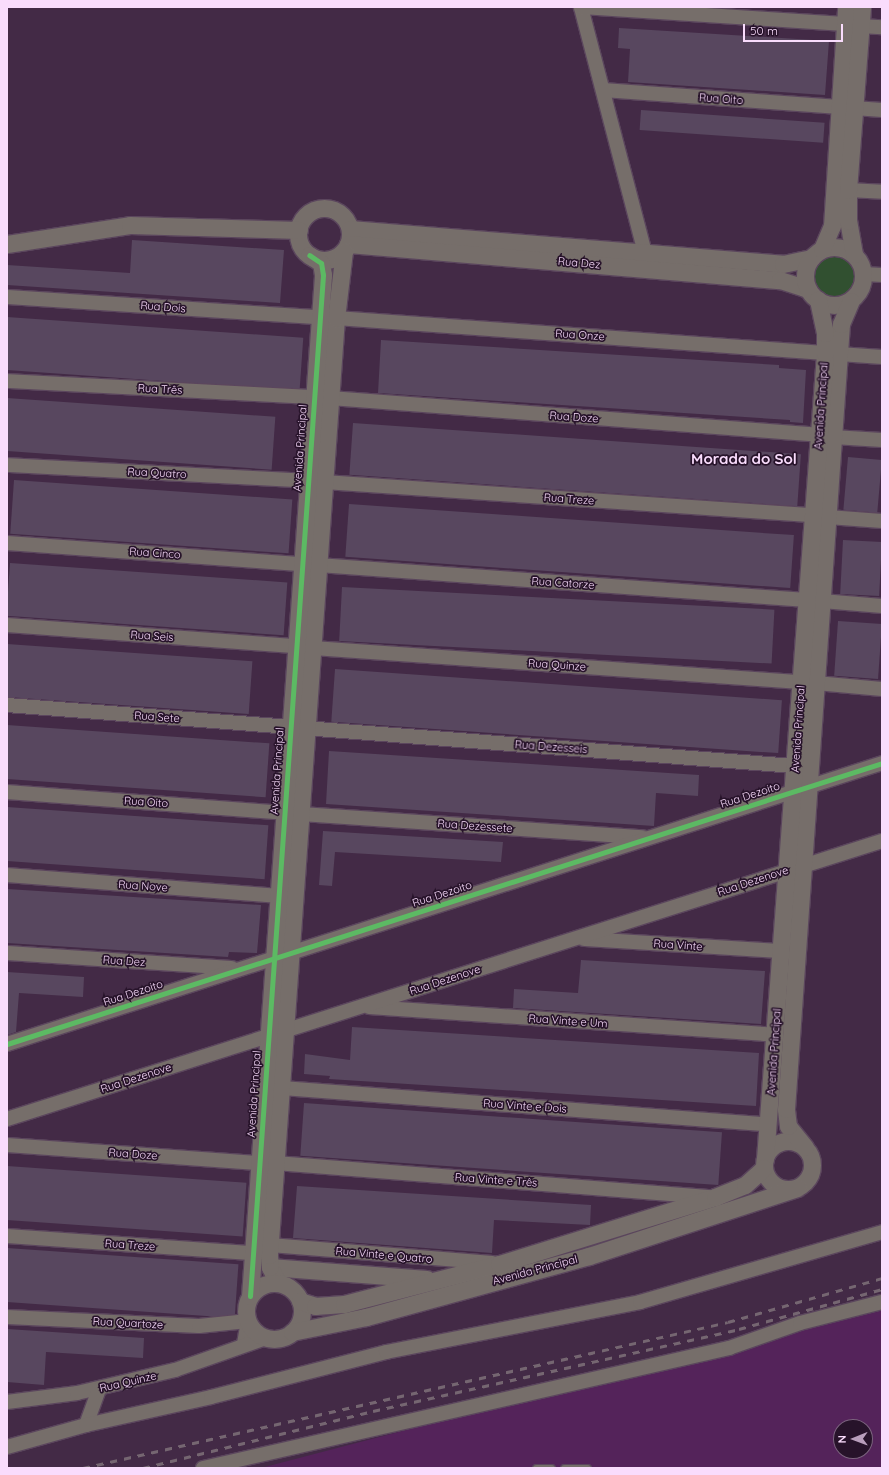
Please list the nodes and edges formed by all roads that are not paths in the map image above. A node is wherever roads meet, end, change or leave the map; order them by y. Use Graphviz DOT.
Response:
graph roads {
  1 [pos="581,7"];
  2 [pos="846,7"];
  3 [pos="862,7"];
  4 [pos="853,25"];
  5 [pos="882,27"];
  6 [pos="603,90"];
  7 [pos="847,107"];
  8 [pos="882,110"];
  9 [pos="848,190"];
  10 [pos="882,192"];
  11 [pos="299,230"];
  12 [pos="347,241"];
  13 [pos="7,244"];
  14 [pos="645,254"];
  15 [pos="816,254"];
  16 [pos="854,254"];
  17 [pos="309,255"];
  18 [pos="864,274"];
  19 [pos="882,275"];
  20 [pos="813,295"];
  21 [pos="7,297"];
  22 [pos="851,300"];
  23 [pos="328,317"];
  24 [pos="832,353"];
  25 [pos="882,356"];
  26 [pos="7,382"];
  27 [pos="322,398"];
  28 [pos="826,436"];
  29 [pos="882,440"];
  30 [pos="7,465"];
  31 [pos="316,481"];
  32 [pos="820,516"];
  33 [pos="882,521"];
  34 [pos="7,543"];
  35 [pos="310,565"];
  36 [pos="814,601"];
  37 [pos="882,606"];
  38 [pos="7,625"];
  39 [pos="304,647"];
  40 [pos="808,683"];
  41 [pos="882,689"];
  42 [pos="7,705"];
  43 [pos="299,728"];
  44 [pos="882,763"];
  45 [pos="795,766"];
  46 [pos="801,789"];
  47 [pos="7,792"];
  48 [pos="293,813"];
  49 [pos="650,838"];
  50 [pos="882,841"];
  51 [pos="795,868"];
  52 [pos="7,875"];
  53 [pos="278,896"];
  54 [pos="575,938"];
  55 [pos="782,951"];
  56 [pos="7,953"];
  57 [pos="291,953"];
  58 [pos="274,958"];
  59 [pos="241,969"];
  60 [pos="361,1006"];
  61 [pos="286,1030"];
  62 [pos="776,1035"];
  63 [pos="269,1036"];
  64 [pos="10,1042"];
  65 [pos="282,1088"];
  66 [pos="7,1119"];
  67 [pos="769,1125"];
  68 [pos="7,1145"];
  69 [pos="805,1147"];
  70 [pos="260,1163"];
  71 [pos="276,1163"];
  72 [pos="765,1164"];
  73 [pos="797,1188"];
  74 [pos="715,1197"];
  75 [pos="882,1232"];
  76 [pos="7,1236"];
  77 [pos="270,1245"];
  78 [pos="253,1253"];
  79 [pos="499,1264"];
  80 [pos="270,1267"];
  81 [pos="442,1280"];
  82 [pos="278,1283"];
  83 [pos="250,1296"];
  84 [pos="300,1301"];
  85 [pos="882,1302"];
  86 [pos="7,1317"];
  87 [pos="248,1321"];
  88 [pos="292,1332"];
  89 [pos="266,1338"];
  90 [pos="244,1344"];
  91 [pos="99,1388"];
  92 [pos="7,1402"];
  93 [pos="86,1425"];
  94 [pos="7,1447"];
  95 [pos="203,1468"];
  96 [pos="536,1468"];
  97 [pos="551,1468"];
  98 [pos="564,1468"];
  99 [pos="587,1468"];
  1 -- 4 [label="street"];
  1 -- 6 [label="street"];
  2 -- 4 [label="street"];
  3 -- 4 [label="street"];
  4 -- 5 [label="street"];
  4 -- 7 [label="street"];
  6 -- 7 [label="street, Rua Oito"];
  6 -- 14 [label="street"];
  7 -- 8 [label="street, Rua Oito"];
  7 -- 9 [label="street"];
  7 -- 15 [label="street, Avenida Principal"];
  9 -- 10 [label="street"];
  9 -- 16 [label="street"];
  11 -- 12 [label="street"];
  11 -- 13 [label="street"];
  11 -- 17 [label="street, Avenida Principal"];
  12 -- 14 [label="street"];
  12 -- 17 [label="street"];
  12 -- 20 [label="street, Rua Dez"];
  12 -- 23 [label="street, Avenida Principal"];
  14 -- 15 [label="street"];
  15 -- 16 [label="street"];
  15 -- 20 [label="street, Avenida Principal"];
  16 -- 18 [label="street"];
  17 -- 23 [label="street, Avenida Principal"];
  18 -- 19 [label="street"];
  18 -- 22 [label="street, Avenida Principal"];
  20 -- 22 [label="street"];
  20 -- 24 [label="street, Avenida Principal"];
  21 -- 23 [label="street, Rua Dois"];
  22 -- 24 [label="street, Avenida Principal"];
  23 -- 24 [label="street, Rua Onze"];
  23 -- 27 [label="street, Avenida Principal"];
  24 -- 25 [label="street, Rua Onze"];
  24 -- 28 [label="street, Avenida Principal"];
  26 -- 27 [label="street, Rua Três"];
  27 -- 28 [label="street, Rua Doze"];
  27 -- 31 [label="street, Avenida Principal"];
  28 -- 29 [label="street, Rua Doze"];
  28 -- 32 [label="street, Avenida Principal"];
  30 -- 31 [label="street, Rua Quatro"];
  31 -- 32 [label="street, Rua Treze"];
  31 -- 35 [label="street, Avenida Principal"];
  32 -- 33 [label="street, Rua Treze"];
  32 -- 36 [label="street, Avenida Principal"];
  34 -- 35 [label="street, Rua Cinco"];
  35 -- 36 [label="street, Rua Catorze"];
  35 -- 39 [label="street, Avenida Principal"];
  36 -- 37 [label="street, Rua Catorze"];
  36 -- 40 [label="street, Avenida Principal"];
  38 -- 39 [label="street, Rua Seis"];
  39 -- 40 [label="street, Rua Quinze"];
  39 -- 43 [label="street, Avenida Principal"];
  40 -- 41 [label="street, Rua Quinze"];
  40 -- 45 [label="street, Avenida Principal"];
  40 -- 46 [label="street, Avenida Principal"];
  42 -- 43 [label="street, Rua Sete"];
  43 -- 45 [label="street, Rua Dezesseis"];
  43 -- 48 [label="street, Avenida Principal"];
  44 -- 46 [label="street, Rua Dezoito"];
  45 -- 46 [label="street, Avenida Principal"];
  46 -- 49 [label="street, Rua Dezoito"];
  46 -- 51 [label="street, Avenida Principal"];
  47 -- 48 [label="street, Rua Oito"];
  48 -- 49 [label="street, Rua Dezessete"];
  48 -- 53 [label="street, Avenida Principal"];
  48 -- 57 [label="street, Avenida Principal"];
  49 -- 57 [label="street, Rua Dezoito"];
  50 -- 51 [label="street, Rua Dezenove"];
  51 -- 54 [label="street, Rua Dezenove"];
  51 -- 55 [label="street, Avenida Principal"];
  51 -- 69 [label="street, Avenida Principal"];
  52 -- 53 [label="street, Rua Nove"];
  53 -- 58 [label="street, Avenida Principal"];
  54 -- 55 [label="street, Rua Vinte"];
  54 -- 60 [label="street, Rua Dezenove"];
  55 -- 62 [label="street, Avenida Principal"];
  56 -- 59 [label="street, Rua Dez"];
  57 -- 58 [label="street, Rua Dezoito"];
  57 -- 61 [label="street, Avenida Principal"];
  58 -- 59 [label="street, Rua Dezoito"];
  58 -- 63 [label="street, Avenida Principal"];
  59 -- 64 [label="street, Rua Dezoito"];
  60 -- 61 [label="street, Rua Dezenove"];
  60 -- 62 [label="street, Rua Vinte e Um"];
  61 -- 63 [label="street, Rua Dezenove"];
  61 -- 65 [label="street, Avenida Principal"];
  62 -- 67 [label="street, Avenida Principal"];
  63 -- 66 [label="street, Rua Dezenove"];
  63 -- 70 [label="street, Avenida Principal"];
  65 -- 67 [label="street, Rua Vinte e Dois"];
  65 -- 71 [label="street, Avenida Principal"];
  67 -- 72 [label="street, Avenida Principal"];
  68 -- 70 [label="street, Rua Doze"];
  69 -- 72 [label="street, Avenida Principal"];
  69 -- 73 [label="street, Avenida Principal"];
  70 -- 78 [label="street, Avenida Principal"];
  71 -- 74 [label="street, Rua Vinte e Três"];
  71 -- 77 [label="street, Avenida Principal"];
  72 -- 73 [label="street"];
  72 -- 74 [label="street, Avenida Principal"];
  73 -- 88 [label="street, Avenida Principal"];
  74 -- 79 [label="street, Avenida Principal"];
  75 -- 93 [label="street"];
  76 -- 78 [label="street, Rua Treze"];
  77 -- 79 [label="street, Rua Vinte e Quatro"];
  77 -- 80 [label="street, Avenida Principal"];
  78 -- 83 [label="street, Avenida Principal"];
  79 -- 81 [label="street, Avenida Principal"];
  80 -- 81 [label="street"];
  80 -- 82 [label="street, Avenida Principal"];
  81 -- 84 [label="street, Avenida Principal"];
  82 -- 83 [label="street"];
  82 -- 84 [label="street"];
  83 -- 87 [label="street, Avenida Principal"];
  84 -- 88 [label="street"];
  85 -- 95 [label="street"];
  86 -- 87 [label="street, Rua Quartoze"];
  87 -- 89 [label="street"];
  87 -- 90 [label="street"];
  88 -- 89 [label="street, Avenida Principal"];
  89 -- 90 [label="street, Rua Quinze"];
  90 -- 91 [label="street, Rua Quinze"];
  91 -- 92 [label="street, Rua Quinze"];
  91 -- 93 [label="street"];
  93 -- 94 [label="street"];
  96 -- 97 [label="lane"];
  98 -- 99 [label="lane"];
}
